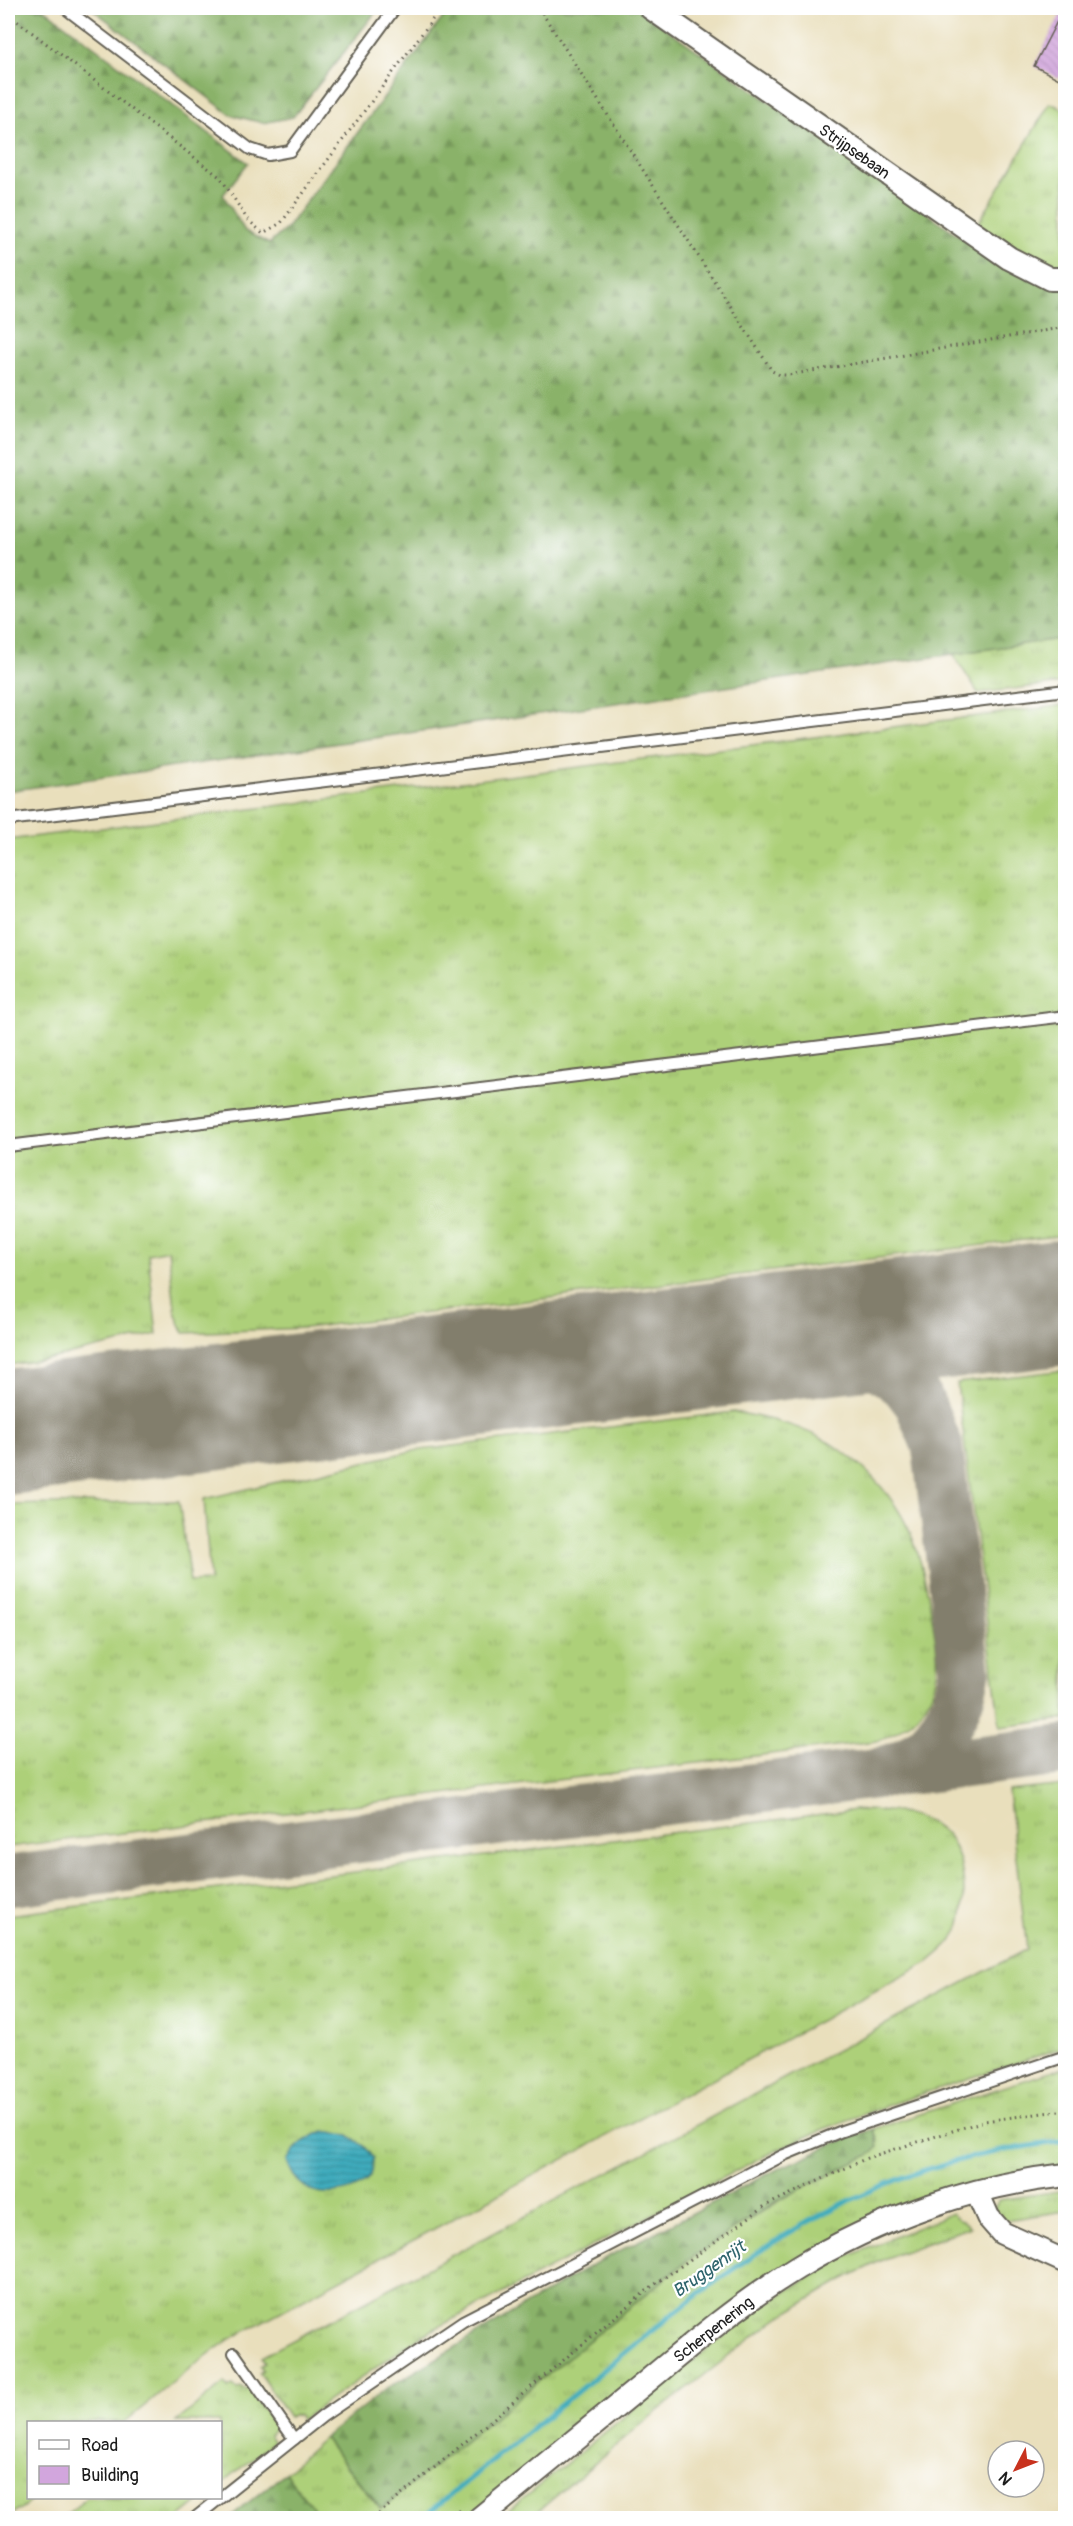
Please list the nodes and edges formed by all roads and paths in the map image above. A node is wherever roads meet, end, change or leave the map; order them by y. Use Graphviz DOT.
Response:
graph roads {
  1 [pos="65,8"];
  2 [pos="395,8"];
  3 [pos="539,8"];
  4 [pos="651,8"];
  5 [pos="1065,279"];
  6 [pos="1065,327"];
  7 [pos="1065,690"];
  8 [pos="8,820"];
  9 [pos="1065,1016"];
  10 [pos="8,1146"];
  11 [pos="1065,2056"];
  12 [pos="1065,2110"];
  13 [pos="1065,2175"];
  14 [pos="977,2192"];
  15 [pos="1065,2262"];
  16 [pos="234,2353"];
  17 [pos="294,2439"];
  18 [pos="222,2496"];
  19 [pos="219,2499"];
  20 [pos="195,2518"];
  21 [pos="374,2518"];
  22 [pos="480,2518"];
  1 -- 2 [label="lane"];
  3 -- 6 [label="path"];
  4 -- 5 [label="street, Strijpsebaan"];
  7 -- 8 [label="lane"];
  9 -- 10 [label="lane"];
  11 -- 17 [label="lane"];
  12 -- 21 [label="path"];
  13 -- 14 [label="street, Scherpenering"];
  14 -- 15 [label="street"];
  14 -- 22 [label="street, Scherpenering"];
  16 -- 17 [label="lane"];
  17 -- 18 [label="lane"];
  19 -- 20 [label="lane"];
}
